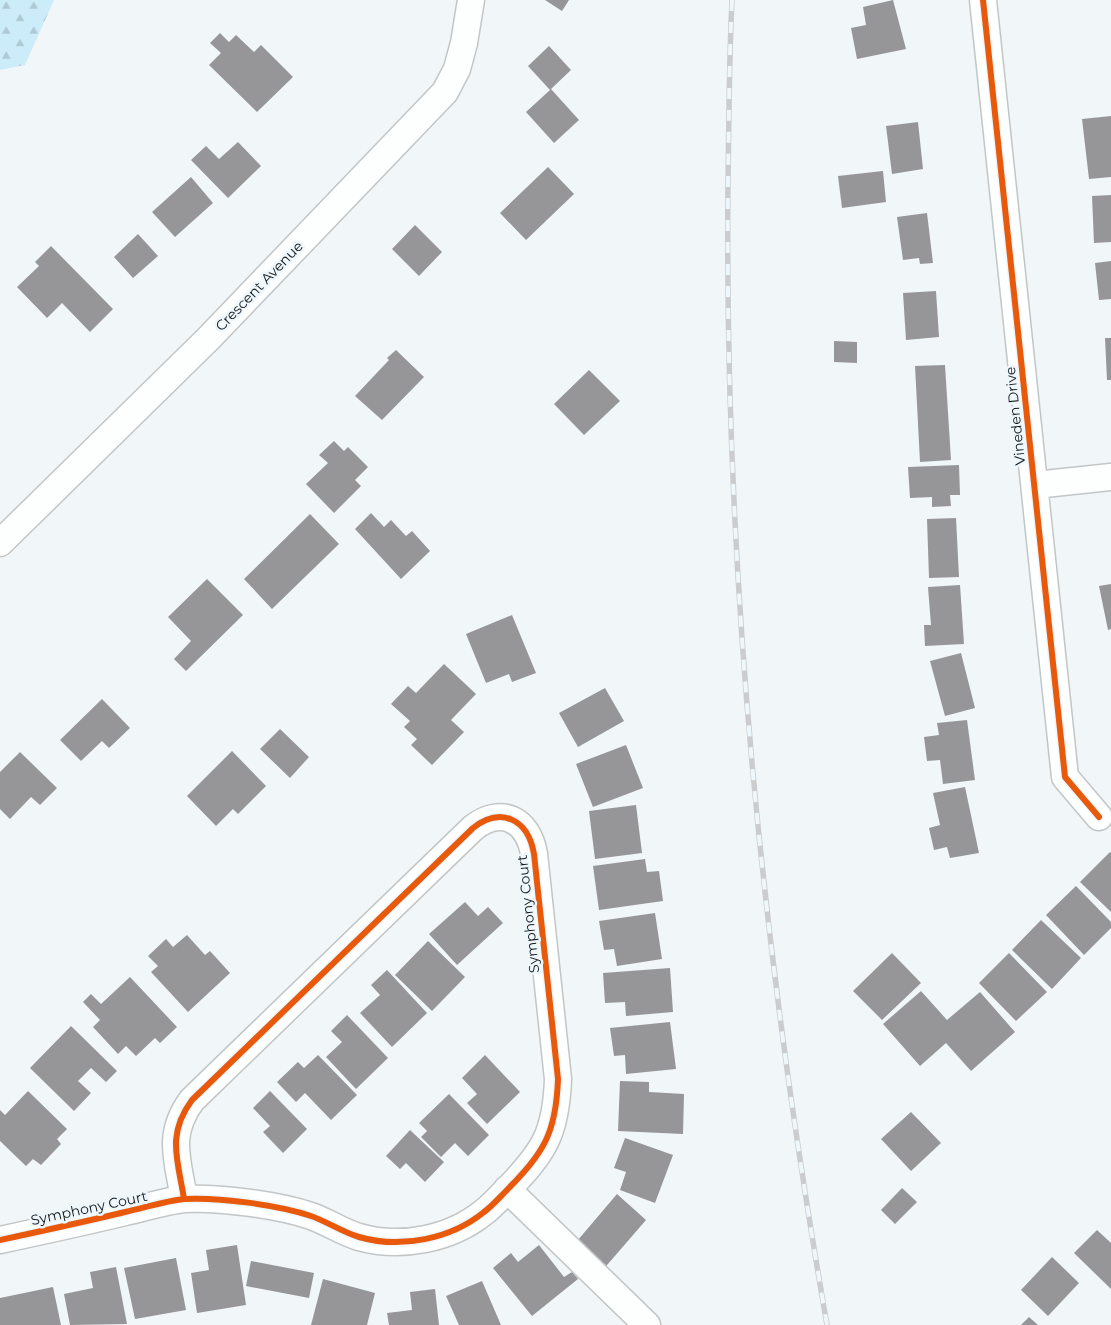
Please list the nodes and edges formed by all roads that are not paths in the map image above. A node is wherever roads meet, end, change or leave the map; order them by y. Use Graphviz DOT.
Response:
graph roads {
  1 [pos="471,0"];
  2 [pos="983,0"];
  3 [pos="1111,477"];
  4 [pos="1035,485"];
  5 [pos="0,543"];
  6 [pos="1099,817"];
  7 [pos="507,1189"];
  8 [pos="184,1200"];
  9 [pos="0,1240"];
  10 [pos="647,1325"];
  1 -- 5 [label="street, Crescent Avenue"];
  2 -- 4 [label="street, Vineden Drive"];
  3 -- 4 [label="street"];
  4 -- 6 [label="street, Vineden Drive"];
  7 -- 8 [label="street, Symphony Court"];
  7 -- 8 [label="street, Symphony Court"];
  7 -- 10 [label="street"];
  8 -- 9 [label="street, Symphony Court"];
}
